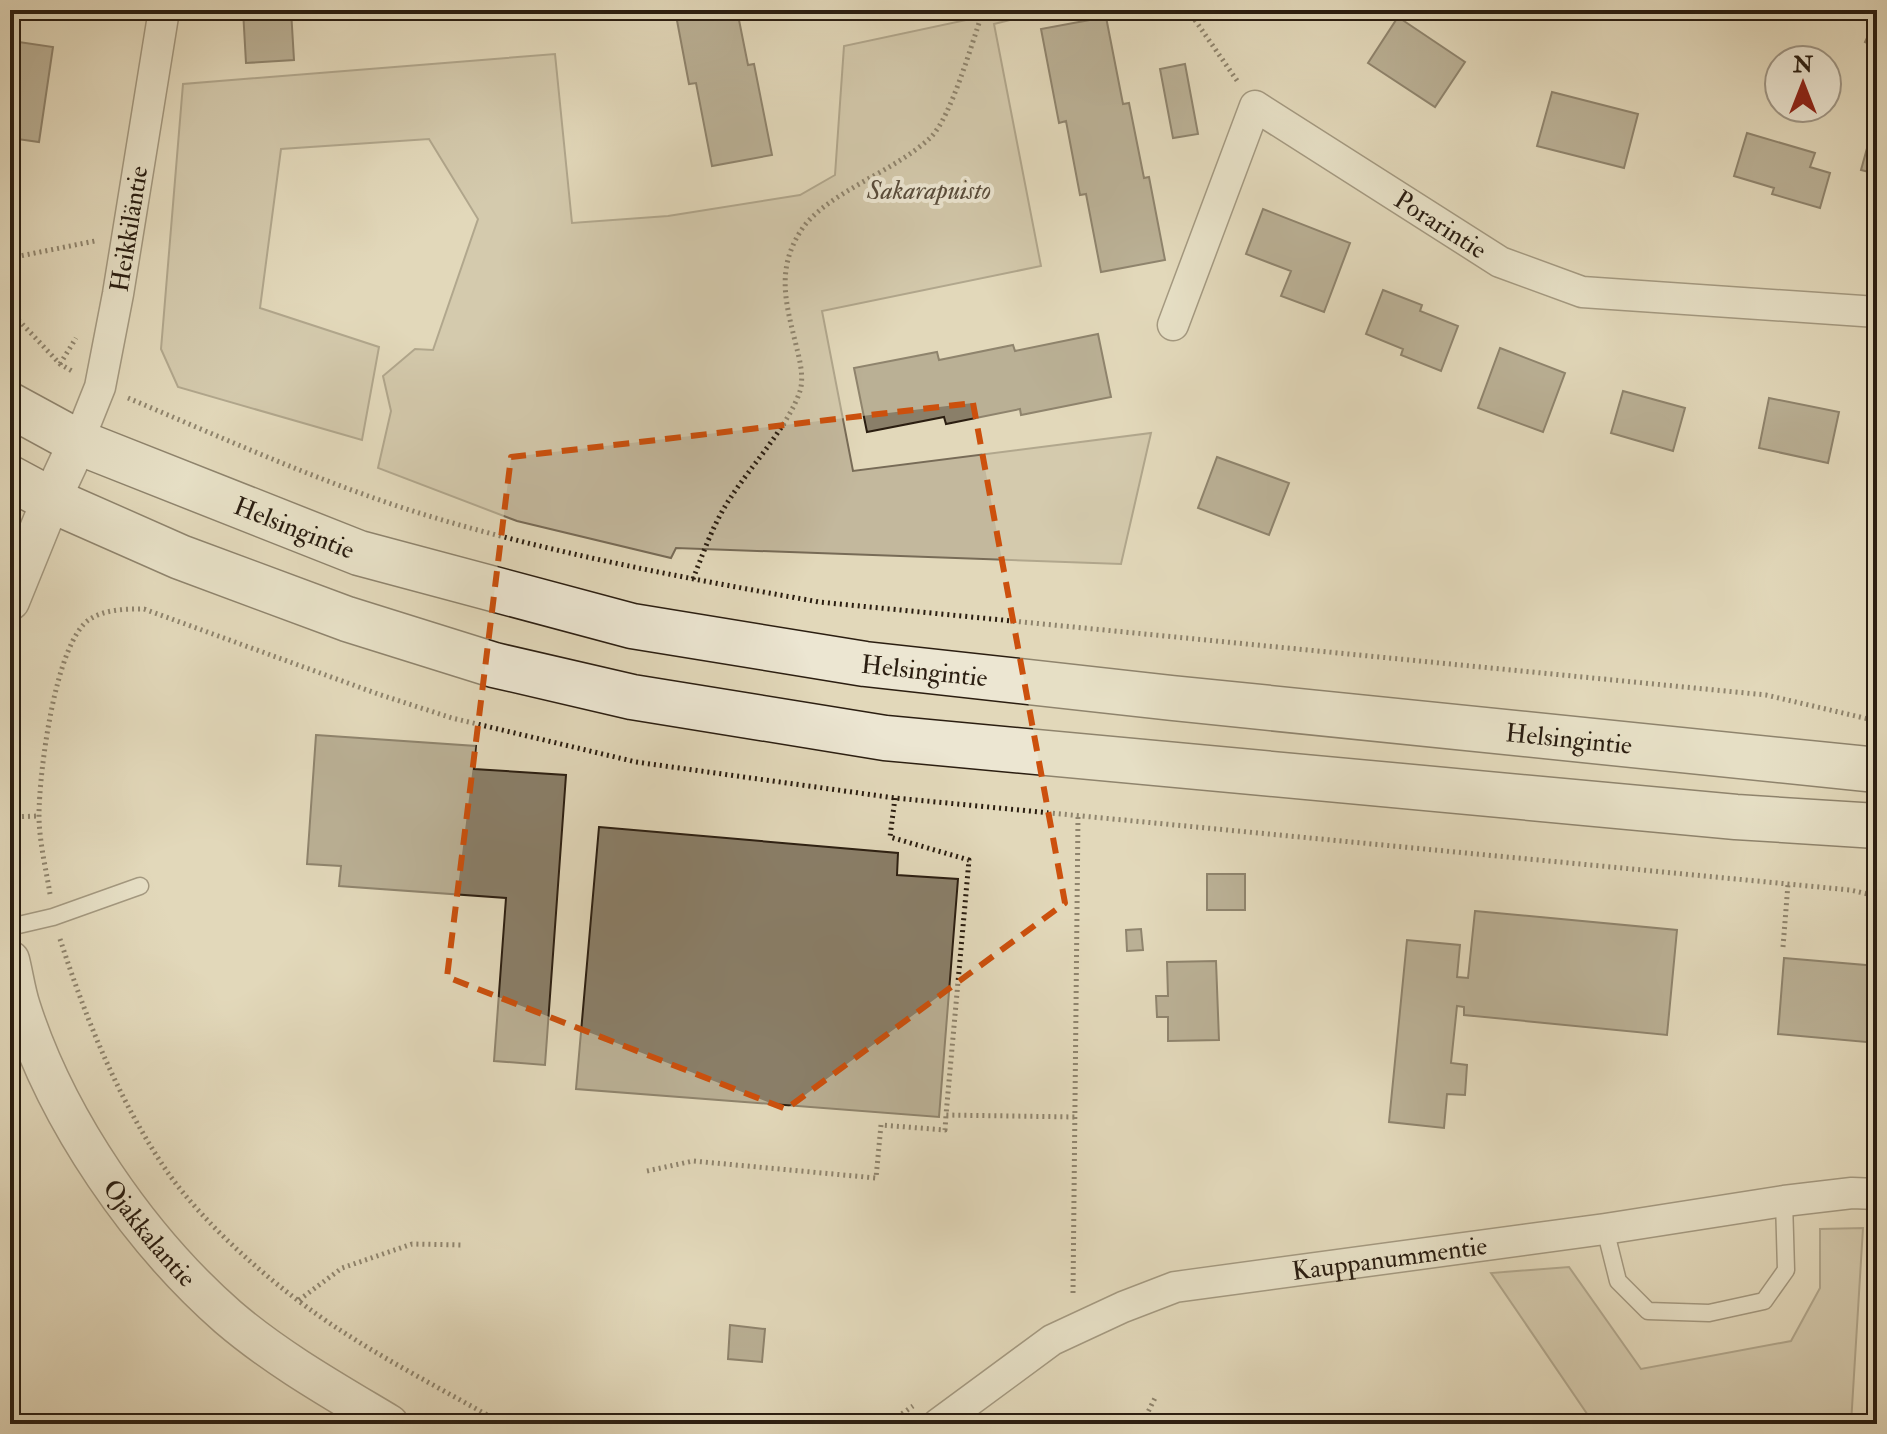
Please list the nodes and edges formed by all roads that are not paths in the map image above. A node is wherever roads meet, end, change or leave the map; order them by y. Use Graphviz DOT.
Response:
graph roads {
  1 [pos="164,10"];
  2 [pos="1877,312"];
  3 [pos="1173,325"];
  4 [pos="10,405"];
  5 [pos="78,442"];
  6 [pos="10,478"];
  7 [pos="51,500"];
  8 [pos="10,601"];
  9 [pos="1877,770"];
  10 [pos="1877,826"];
  11 [pos="140,886"];
  12 [pos="10,927"];
  13 [pos="10,960"];
  14 [pos="1877,1194"];
  15 [pos="1784,1201"];
  16 [pos="1605,1229"];
  17 [pos="389,1424"];
  18 [pos="938,1424"];
  1 -- 5 [label="street, Heikkiläntie"];
  2 -- 3 [label="street, Porarintie"];
  4 -- 5 [label="main road, Helsingintie"];
  5 -- 7 [label="street"];
  5 -- 9 [label="main road, Helsingintie"];
  6 -- 7 [label="main road"];
  7 -- 8 [label="street"];
  7 -- 10 [label="main road"];
  11 -- 12 [label="lane"];
  13 -- 17 [label="street, Ojakkalantie"];
  14 -- 15 [label="street, Kauppanummentie"];
  15 -- 16 [label="street, Kauppanummentie"];
  15 -- 16 [label="lane"];
  16 -- 18 [label="street, Kauppanummentie"];
}
